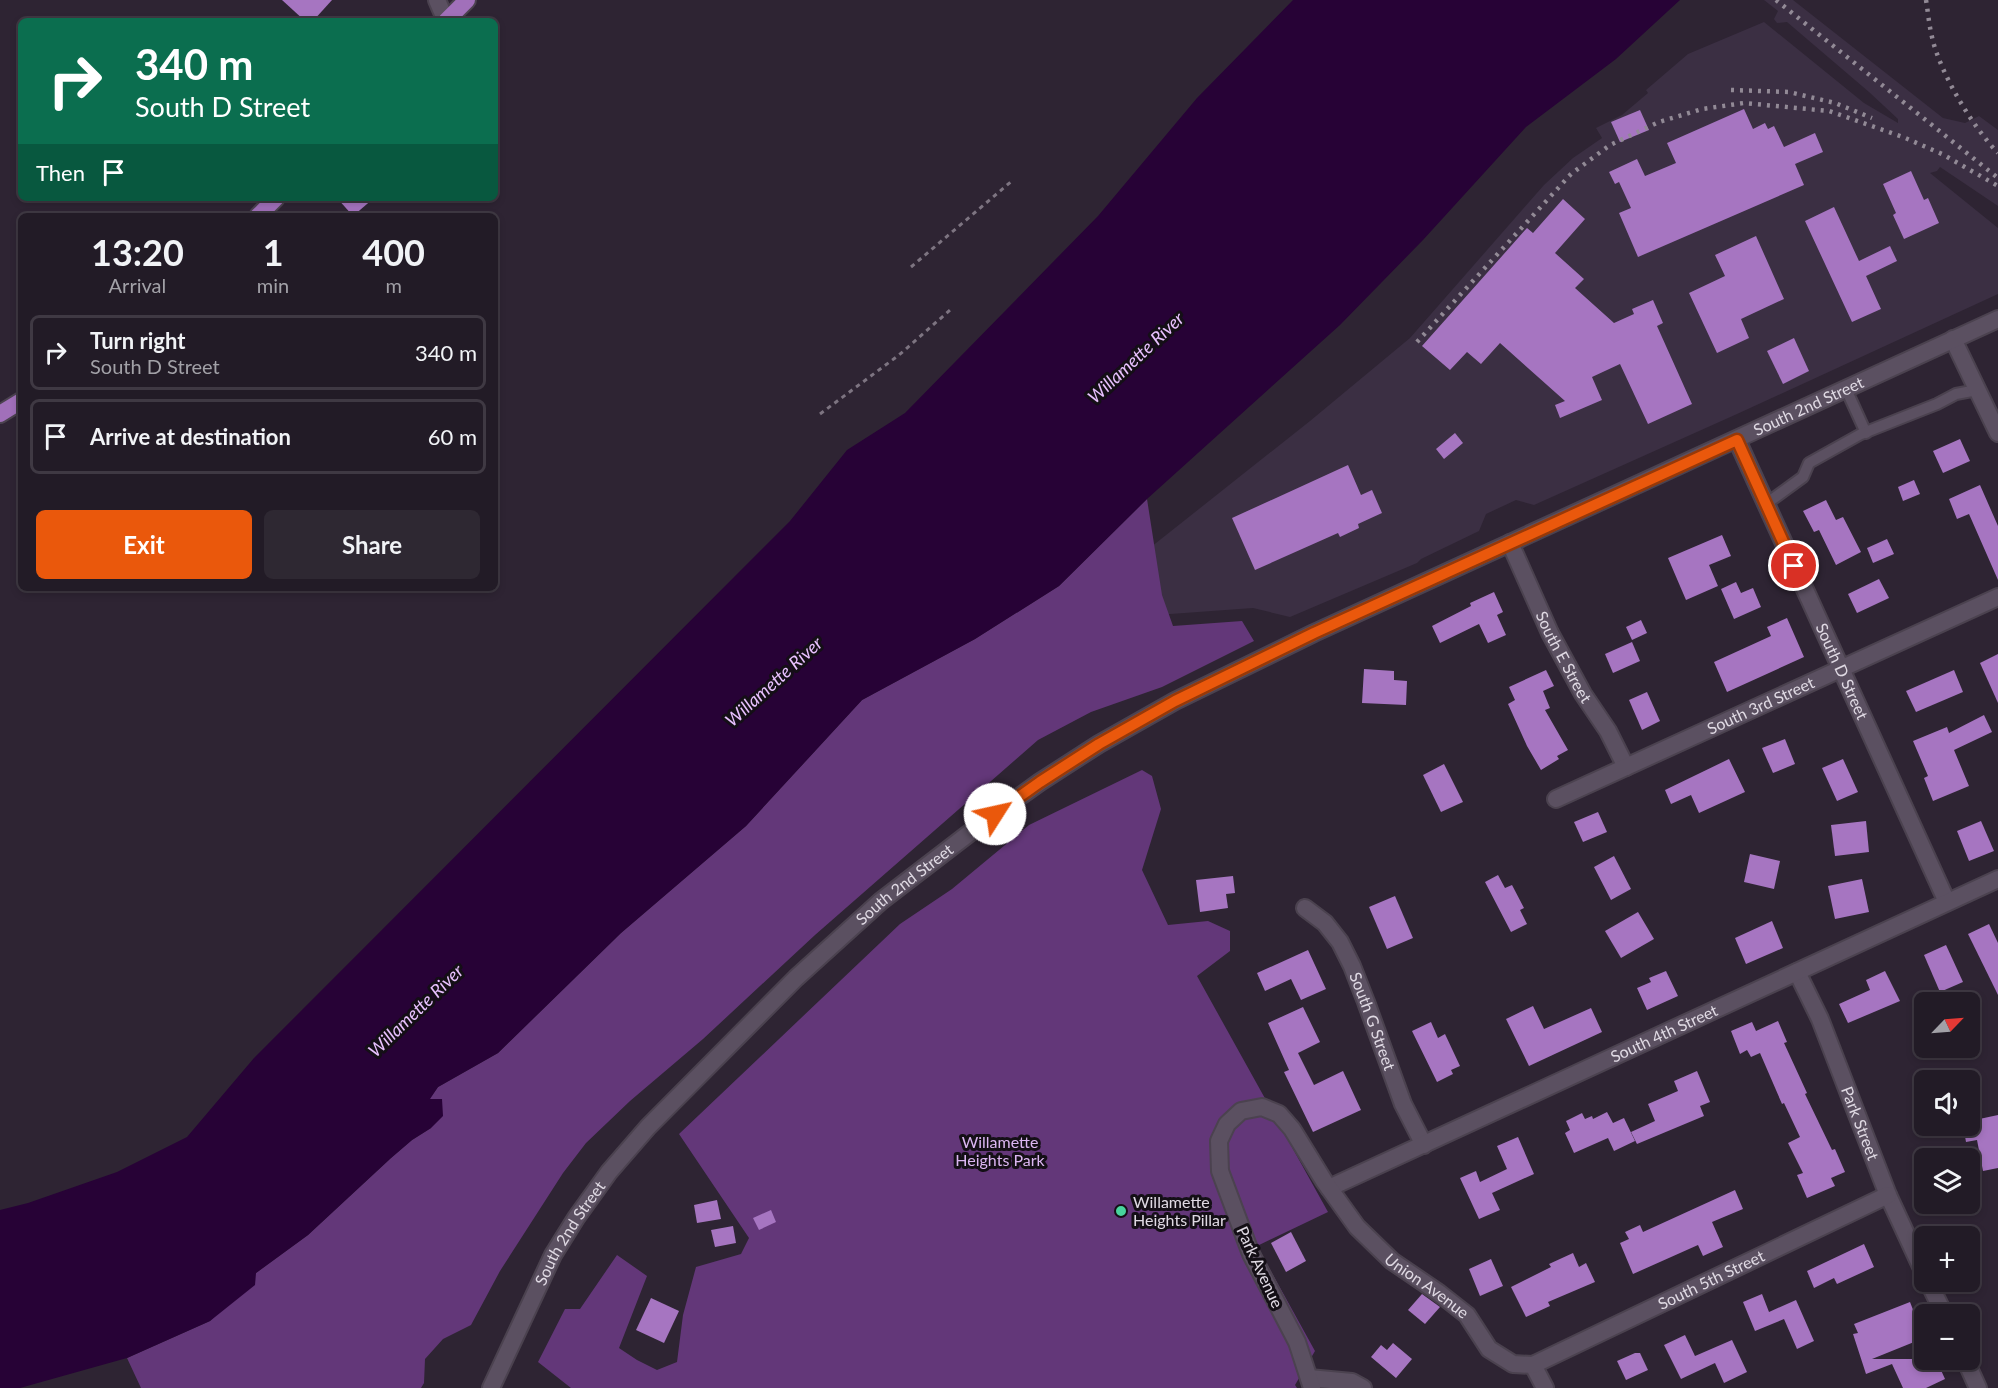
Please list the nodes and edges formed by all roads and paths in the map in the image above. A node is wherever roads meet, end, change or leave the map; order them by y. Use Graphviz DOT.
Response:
graph roads {
  1 [pos="437,0"];
  2 [pos="467,0"];
  3 [pos="445,18"];
  4 [pos="449,18"];
  5 [pos="1013,180"];
  6 [pos="273,201"];
  7 [pos="261,213"];
  8 [pos="911,267"];
  9 [pos="950,310"];
  10 [pos="1998,319"];
  11 [pos="1953,339"];
  12 [pos="1846,389"];
  13 [pos="1977,390"];
  14 [pos="18,403"];
  15 [pos="0,414"];
  16 [pos="820,414"];
  17 [pos="1866,432"];
  18 [pos="1998,433"];
  19 [pos="1737,440"];
  20 [pos="1766,504"];
  21 [pos="1510,543"];
  22 [pos="1998,597"];
  23 [pos="1840,669"];
  24 [pos="1626,767"];
  25 [pos="1556,799"];
  26 [pos="1998,879"];
  27 [pos="1947,902"];
  28 [pos="1305,908"];
  29 [pos="1797,972"];
  30 [pos="1424,1144"];
  31 [pos="1329,1188"];
  32 [pos="1888,1195"];
  33 [pos="1914,1251"];
  34 [pos="1533,1365"];
  35 [pos="1970,1370"];
  36 [pos="1310,1383"];
  37 [pos="491,1388"];
  38 [pos="1363,1388"];
  39 [pos="1545,1388"];
  40 [pos="1978,1388"];
  1 -- 3 [label="street"];
  2 -- 4 [label="main road"];
  5 -- 8 [label="path"];
  6 -- 7 [label="main road"];
  9 -- 16 [label="path"];
  10 -- 11 [label="street, South 2nd Street"];
  11 -- 12 [label="street, South 2nd Street"];
  11 -- 13 [label="street"];
  12 -- 17 [label="lane"];
  12 -- 19 [label="street, South 2nd Street"];
  13 -- 17 [label="lane"];
  13 -- 18 [label="street"];
  14 -- 15 [label="main road"];
  17 -- 20 [label="lane"];
  19 -- 20 [label="street, South D Street"];
  19 -- 21 [label="street, South 2nd Street"];
  20 -- 23 [label="street, South D Street"];
  21 -- 24 [label="street, South E Street"];
  21 -- 37 [label="street, South 2nd Street"];
  22 -- 23 [label="street, South 3rd Street"];
  23 -- 24 [label="street, South 3rd Street"];
  23 -- 27 [label="street, South D Street"];
  24 -- 25 [label="street, South 3rd Street"];
  26 -- 27 [label="street, South 4th Street"];
  27 -- 29 [label="street, South 4th Street"];
  28 -- 30 [label="street, South G Street"];
  29 -- 30 [label="street, South 4th Street"];
  29 -- 32 [label="street, Park Street"];
  30 -- 31 [label="street, South 4th Street"];
  31 -- 34 [label="street, Union Avenue"];
  31 -- 36 [label="street, Park Avenue"];
  32 -- 33 [label="street, Park Street"];
  32 -- 34 [label="street, South 5th Street"];
  34 -- 39 [label="street"];
  35 -- 40 [label="street"];
  36 -- 38 [label="street"];
}
